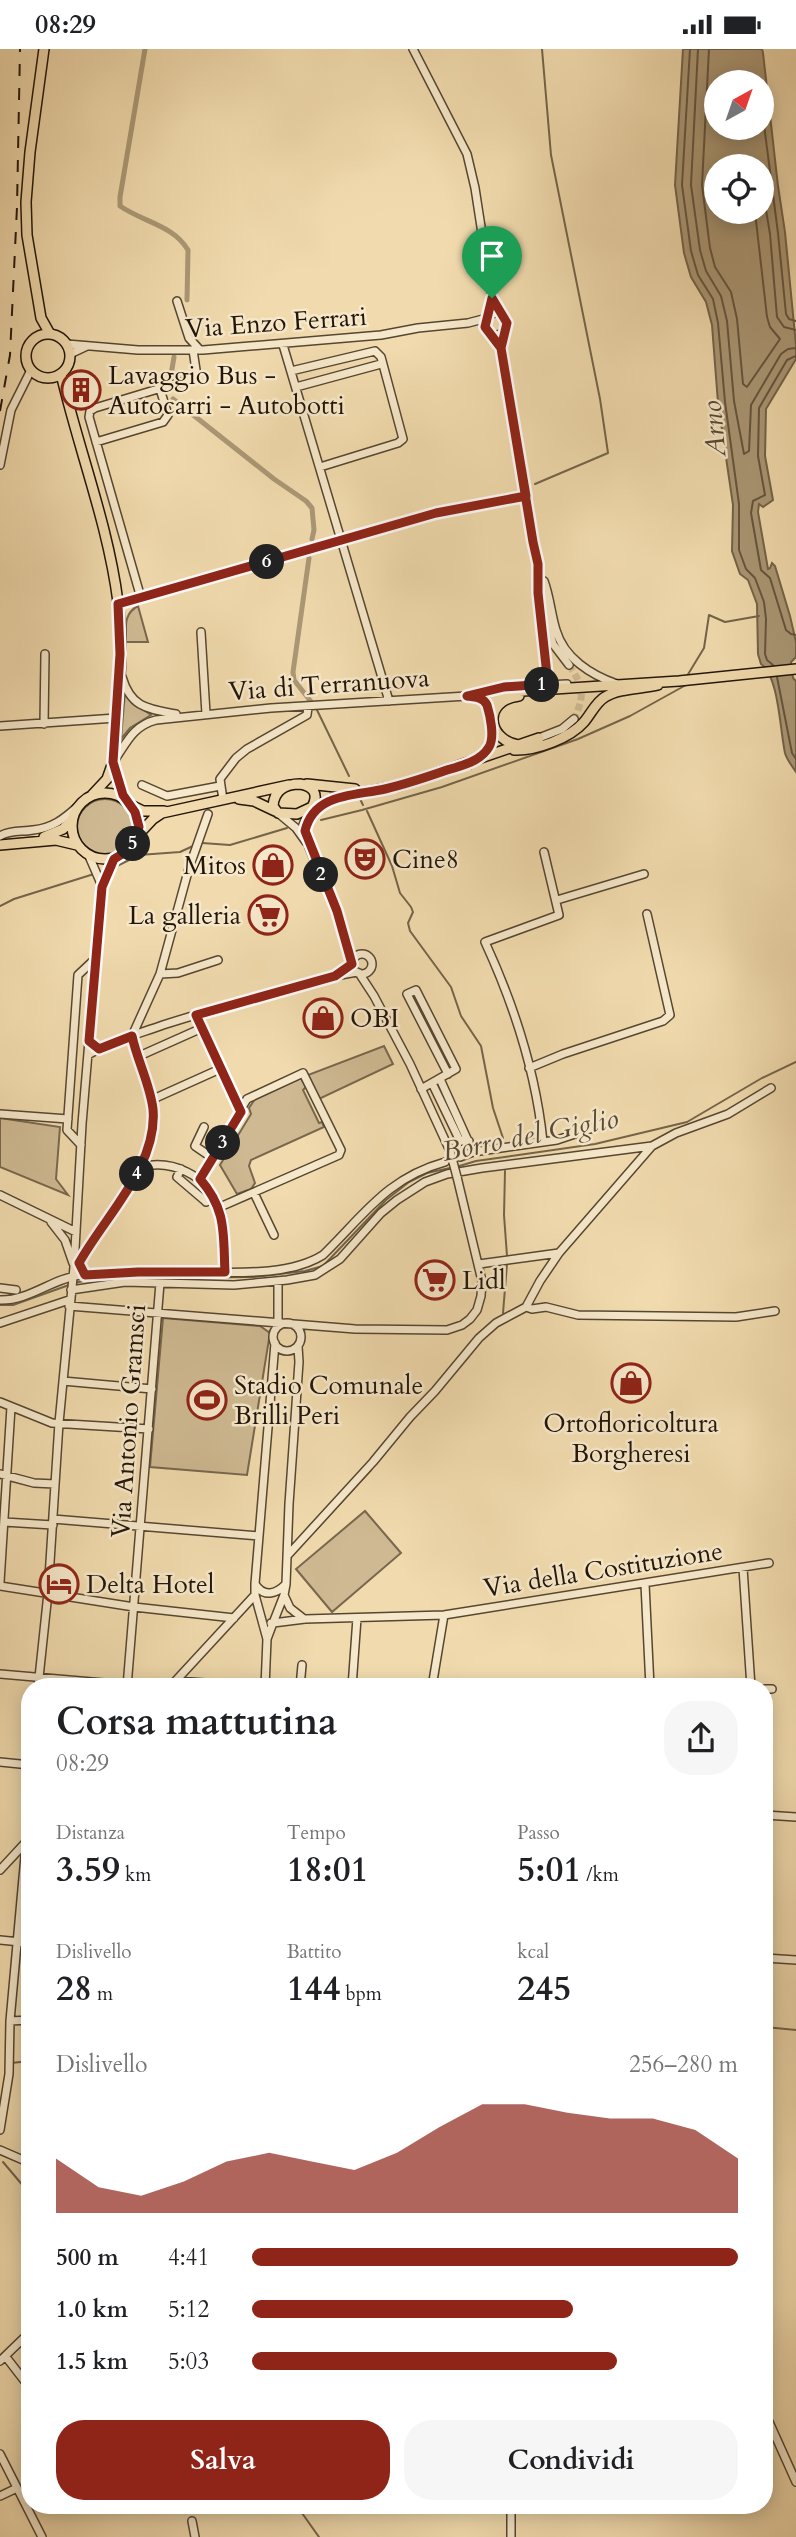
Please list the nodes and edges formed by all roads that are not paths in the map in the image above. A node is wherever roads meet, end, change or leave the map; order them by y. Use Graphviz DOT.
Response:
graph roads {
  1 [pos="44,49"];
  2 [pos="413,49"];
  3 [pos="492,298"];
  4 [pos="177,301"];
  5 [pos="499,313"];
  6 [pos="488,317"];
  7 [pos="41,318"];
  8 [pos="468,323"];
  9 [pos="186,331"];
  10 [pos="489,332"];
  11 [pos="504,332"];
  12 [pos="50,334"];
  13 [pos="38,337"];
  14 [pos="66,344"];
  15 [pos="283,345"];
  16 [pos="87,346"];
  17 [pos="501,348"];
  18 [pos="177,350"];
  19 [pos="196,350"];
  20 [pos="70,354"];
  21 [pos="381,364"];
  22 [pos="31,370"];
  23 [pos="291,371"];
  24 [pos="61,375"];
  25 [pos="50,378"];
  26 [pos="296,387"];
  27 [pos="160,389"];
  28 [pos="66,395"];
  29 [pos="96,442"];
  30 [pos="0,465"];
  31 [pos="320,467"];
  32 [pos="526,496"];
  33 [pos="343,541"];
  34 [pos="538,564"];
  35 [pos="141,598"];
  36 [pos="118,604"];
  37 [pos="201,632"];
  38 [pos="45,654"];
  39 [pos="569,665"];
  40 [pos="119,668"];
  41 [pos="796,669"];
  42 [pos="679,681"];
  43 [pos="548,684"];
  44 [pos="617,684"];
  45 [pos="662,684"];
  46 [pos="596,685"];
  47 [pos="467,696"];
  48 [pos="389,701"];
  49 [pos="308,707"];
  50 [pos="489,708"];
  51 [pos="206,714"];
  52 [pos="194,715"];
  53 [pos="116,718"];
  54 [pos="574,719"];
  55 [pos="44,723"];
  56 [pos="0,726"];
  57 [pos="539,739"];
  58 [pos="514,747"];
  59 [pos="113,762"];
  60 [pos="469,764"];
  61 [pos="303,784"];
  62 [pos="142,785"];
  63 [pos="289,785"];
  64 [pos="220,786"];
  65 [pos="385,789"];
  66 [pos="92,795"];
  67 [pos="227,799"];
  68 [pos="128,802"];
  69 [pos="326,803"];
  70 [pos="77,807"];
  71 [pos="309,810"];
  72 [pos="173,811"];
  73 [pos="277,812"];
  74 [pos="208,814"];
  75 [pos="72,820"];
  76 [pos="305,831"];
  77 [pos="138,835"];
  78 [pos="0,836"];
  79 [pos="34,840"];
  80 [pos="0,845"];
  81 [pos="78,846"];
  82 [pos="310,847"];
  83 [pos="544,852"];
  84 [pos="89,856"];
  85 [pos="114,859"];
  86 [pos="644,874"];
  87 [pos="102,887"];
  88 [pos="557,900"];
  89 [pos="647,914"];
  90 [pos="345,938"];
  91 [pos="361,954"];
  92 [pos="96,958"];
  93 [pos="218,960"];
  94 [pos="352,964"];
  95 [pos="370,970"];
  96 [pos="358,973"];
  97 [pos="160,974"];
  98 [pos="335,976"];
  99 [pos="374,996"];
  100 [pos="196,1015"];
  101 [pos="202,1027"];
  102 [pos="132,1036"];
  103 [pos="89,1041"];
  104 [pos="99,1049"];
  105 [pos="88,1055"];
  106 [pos="137,1057"];
  107 [pos="530,1068"];
  108 [pos="220,1069"];
  109 [pos="448,1074"];
  110 [pos="436,1081"];
  111 [pos="771,1088"];
  112 [pos="421,1089"];
  113 [pos="151,1100"];
  114 [pos="241,1112"];
  115 [pos="0,1114"];
  116 [pos="68,1119"];
  117 [pos="602,1125"];
  118 [pos="204,1127"];
  119 [pos="543,1142"];
  120 [pos="81,1145"];
  121 [pos="652,1146"];
  122 [pos="473,1152"];
  123 [pos="146,1156"];
  124 [pos="460,1157"];
  125 [pos="214,1159"];
  126 [pos="442,1162"];
  127 [pos="154,1165"];
  128 [pos="141,1167"];
  129 [pos="181,1169"];
  130 [pos="200,1179"];
  131 [pos="254,1193"];
  132 [pos="0,1195"];
  133 [pos="214,1198"];
  134 [pos="220,1207"];
  135 [pos="77,1212"];
  136 [pos="48,1219"];
  137 [pos="60,1224"];
  138 [pos="76,1232"];
  139 [pos="61,1234"];
  140 [pos="274,1235"];
  141 [pos="559,1252"];
  142 [pos="75,1264"];
  143 [pos="479,1264"];
  144 [pos="225,1272"];
  145 [pos="85,1275"];
  146 [pos="72,1276"];
  147 [pos="278,1281"];
  148 [pos="160,1283"];
  149 [pos="0,1288"];
  150 [pos="16,1290"];
  151 [pos="71,1290"];
  152 [pos="0,1300"];
  153 [pos="69,1303"];
  154 [pos="526,1307"];
  155 [pos="775,1311"];
  156 [pos="157,1313"];
  157 [pos="264,1321"];
  158 [pos="278,1322"];
  159 [pos="0,1323"];
  160 [pos="288,1323"];
  161 [pos="316,1325"];
  162 [pos="302,1338"];
  163 [pos="274,1341"];
  164 [pos="298,1346"];
  165 [pos="63,1381"];
  166 [pos="152,1389"];
  167 [pos="0,1402"];
  168 [pos="11,1407"];
  169 [pos="59,1423"];
  170 [pos="149,1429"];
  171 [pos="4,1448"];
  172 [pos="3,1475"];
  173 [pos="55,1485"];
  174 [pos="4,1522"];
  175 [pos="53,1522"];
  176 [pos="141,1526"];
  177 [pos="259,1536"];
  178 [pos="288,1555"];
  179 [pos="769,1563"];
  180 [pos="743,1568"];
  181 [pos="0,1584"];
  182 [pos="255,1584"];
  183 [pos="286,1584"];
  184 [pos="645,1584"];
  185 [pos="48,1593"];
  186 [pos="255,1595"];
  187 [pos="284,1595"];
  188 [pos="134,1607"];
  189 [pos="444,1615"];
  190 [pos="234,1618"];
  191 [pos="357,1618"];
  192 [pos="305,1619"];
  193 [pos="264,1623"];
  194 [pos="273,1623"];
  195 [pos="267,1639"];
  196 [pos="302,1665"];
  197 [pos="0,1674"];
  198 [pos="38,1677"];
  199 [pos="48,1678"];
  200 [pos="128,1678"];
  201 [pos="179,1678"];
  202 [pos="265,1678"];
  203 [pos="301,1678"];
  204 [pos="353,1678"];
  205 [pos="434,1678"];
  206 [pos="650,1678"];
  207 [pos="750,1678"];
  208 [pos="0,1762"];
  209 [pos="21,1764"];
  210 [pos="773,1816"];
  211 [pos="796,1817"];
  212 [pos="21,1848"];
  213 [pos="0,1870"];
  214 [pos="21,1914"];
  215 [pos="0,1940"];
  216 [pos="17,1942"];
  217 [pos="21,1942"];
  218 [pos="773,1959"];
  219 [pos="796,1960"];
  220 [pos="21,2020"];
  221 [pos="10,2021"];
  222 [pos="0,2130"];
  223 [pos="0,2150"];
  224 [pos="21,2159"];
  225 [pos="21,2341"];
  226 [pos="3,2359"];
  227 [pos="21,2378"];
  228 [pos="773,2431"];
  229 [pos="0,2454"];
  230 [pos="796,2482"];
  231 [pos="17,2488"];
  232 [pos="0,2496"];
  233 [pos="21,2496"];
  234 [pos="30,2514"];
  235 [pos="511,2514"];
  236 [pos="192,2521"];
  237 [pos="42,2537"];
  238 [pos="195,2537"];
  239 [pos="511,2537"];
  1 -- 7 [label="main road"];
  2 -- 3 [label="street"];
  3 -- 5 [label="street"];
  3 -- 6 [label="street"];
  4 -- 9 [label="street"];
  5 -- 6 [label="street"];
  5 -- 11 [label="street"];
  6 -- 8 [label="street, Via Enzo Ferrari"];
  6 -- 10 [label="street"];
  7 -- 12 [label="main road"];
  7 -- 13 [label="main road"];
  8 -- 10 [label="street"];
  8 -- 15 [label="street, Via Enzo Ferrari"];
  9 -- 18 [label="street"];
  9 -- 19 [label="street"];
  10 -- 11 [label="street"];
  10 -- 17 [label="street"];
  11 -- 17 [label="street"];
  12 -- 13 [label="main road"];
  12 -- 14 [label="main road"];
  13 -- 22 [label="main road"];
  14 -- 16 [label="street, Via Enzo Ferrari"];
  14 -- 20 [label="main road"];
  15 -- 19 [label="street, Via Enzo Ferrari"];
  15 -- 23 [label="street"];
  16 -- 18 [label="street, Via Enzo Ferrari"];
  16 -- 20 [label="street"];
  17 -- 32 [label="street"];
  18 -- 19 [label="street, Via Enzo Ferrari"];
  19 -- 27 [label="street"];
  20 -- 24 [label="main road"];
  21 -- 23 [label="street"];
  21 -- 26 [label="street"];
  21 -- 31 [label="street"];
  22 -- 25 [label="main road"];
  22 -- 30 [label="street"];
  23 -- 26 [label="street"];
  24 -- 25 [label="main road"];
  24 -- 28 [label="main road"];
  25 -- 28 [label="main road"];
  26 -- 31 [label="street"];
  27 -- 29 [label="street"];
  27 -- 29 [label="street"];
  28 -- 36 [label="main road"];
  29 -- 35 [label="street"];
  31 -- 33 [label="street"];
  32 -- 33 [label="street"];
  32 -- 34 [label="street"];
  33 -- 35 [label="street"];
  33 -- 48 [label="street"];
  34 -- 39 [label="street"];
  34 -- 43 [label="street"];
  34 -- 44 [label="street"];
  35 -- 36 [label="street"];
  36 -- 40 [label="main road"];
  37 -- 51 [label="street"];
  38 -- 55 [label="street"];
  40 -- 52 [label="street, Via di Terranuova"];
  40 -- 53 [label="main road"];
  41 -- 42 [label="main road"];
  42 -- 44 [label="main road"];
  42 -- 45 [label="main road"];
  43 -- 46 [label="street, Via di Terranuova"];
  43 -- 47 [label="street, Via di Terranuova"];
  44 -- 46 [label="main road"];
  45 -- 58 [label="main road"];
  45 -- 58 [label="main road"];
  46 -- 50 [label="main road"];
  47 -- 48 [label="street, Via di Terranuova"];
  47 -- 50 [label="street, Via di Terranuova"];
  48 -- 49 [label="street, Via di Terranuova"];
  49 -- 51 [label="street, Via di Terranuova"];
  49 -- 64 [label="street"];
  50 -- 60 [label="main road"];
  51 -- 52 [label="street, Via di Terranuova"];
  52 -- 59 [label="street, Via di Terranuova"];
  53 -- 55 [label="street"];
  53 -- 59 [label="main road"];
  54 -- 57 [label="street"];
  55 -- 56 [label="street"];
  57 -- 58 [label="main road"];
  58 -- 60 [label="main road"];
  59 -- 66 [label="main road"];
  59 -- 68 [label="main road"];
  60 -- 65 [label="main road"];
  61 -- 63 [label="main road"];
  61 -- 65 [label="main road"];
  61 -- 71 [label="main road"];
  62 -- 64 [label="street"];
  63 -- 67 [label="main road"];
  63 -- 73 [label="main road"];
  64 -- 67 [label="street"];
  65 -- 69 [label="main road"];
  66 -- 68 [label="main road"];
  66 -- 70 [label="main road"];
  67 -- 72 [label="main road"];
  67 -- 73 [label="main road"];
  68 -- 72 [label="main road"];
  68 -- 77 [label="main road"];
  69 -- 71 [label="main road"];
  69 -- 76 [label="street"];
  70 -- 75 [label="main road"];
  70 -- 78 [label="street"];
  71 -- 73 [label="main road"];
  71 -- 76 [label="street"];
  72 -- 77 [label="main road"];
  73 -- 82 [label="street"];
  74 -- 97 [label="street"];
  75 -- 79 [label="main road"];
  75 -- 81 [label="main road"];
  76 -- 82 [label="street"];
  77 -- 85 [label="main road"];
  79 -- 80 [label="main road"];
  79 -- 81 [label="main road"];
  81 -- 84 [label="main road"];
  82 -- 90 [label="street"];
  83 -- 88 [label="street"];
  84 -- 85 [label="main road"];
  84 -- 87 [label="street"];
  85 -- 87 [label="street"];
  86 -- 88 [label="street"];
  87 -- 92 [label="street"];
  88 -- 107 [label="street"];
  89 -- 107 [label="street"];
  90 -- 91 [label="street"];
  90 -- 94 [label="street"];
  91 -- 94 [label="street"];
  91 -- 95 [label="street"];
  92 -- 103 [label="street"];
  92 -- 116 [label="street"];
  93 -- 97 [label="street"];
  94 -- 96 [label="street"];
  94 -- 98 [label="street"];
  95 -- 96 [label="street"];
  95 -- 99 [label="street"];
  96 -- 98 [label="street"];
  96 -- 99 [label="street"];
  97 -- 102 [label="street"];
  98 -- 100 [label="street"];
  99 -- 112 [label="street"];
  100 -- 101 [label="street"];
  100 -- 102 [label="street"];
  101 -- 106 [label="street"];
  101 -- 108 [label="street"];
  102 -- 104 [label="street"];
  102 -- 106 [label="street"];
  103 -- 104 [label="street"];
  103 -- 105 [label="street"];
  104 -- 105 [label="street"];
  105 -- 120 [label="street"];
  106 -- 113 [label="street"];
  107 -- 119 [label="street"];
  108 -- 113 [label="street"];
  108 -- 114 [label="street"];
  109 -- 109 [label="street"];
  109 -- 110 [label="street"];
  110 -- 112 [label="street"];
  110 -- 122 [label="street"];
  111 -- 121 [label="street"];
  112 -- 143 [label="street, bridge"];
  113 -- 123 [label="street"];
  114 -- 125 [label="street"];
  114 -- 131 [label="street"];
  115 -- 116 [label="street"];
  116 -- 120 [label="street"];
  117 -- 119 [label="street"];
  118 -- 125 [label="street"];
  119 -- 122 [label="street"];
  120 -- 135 [label="street"];
  121 -- 141 [label="street"];
  121 -- 147 [label="street"];
  122 -- 124 [label="street"];
  123 -- 127 [label="street"];
  123 -- 128 [label="street"];
  125 -- 130 [label="street"];
  126 -- 144 [label="street"];
  127 -- 128 [label="street"];
  127 -- 129 [label="street"];
  128 -- 142 [label="street"];
  129 -- 130 [label="street"];
  129 -- 133 [label="street"];
  130 -- 133 [label="street"];
  131 -- 134 [label="street"];
  131 -- 140 [label="street"];
  132 -- 136 [label="street"];
  133 -- 134 [label="street"];
  134 -- 144 [label="street"];
  135 -- 137 [label="street"];
  135 -- 138 [label="street"];
  136 -- 137 [label="street"];
  136 -- 139 [label="street"];
  137 -- 138 [label="street"];
  138 -- 139 [label="street"];
  138 -- 142 [label="street"];
  139 -- 142 [label="street"];
  141 -- 143 [label="street"];
  141 -- 154 [label="street"];
  142 -- 145 [label="street"];
  142 -- 146 [label="street"];
  143 -- 161 [label="street"];
  144 -- 145 [label="street"];
  145 -- 146 [label="street"];
  146 -- 151 [label="street"];
  146 -- 152 [label="street"];
  147 -- 148 [label="street"];
  147 -- 158 [label="street"];
  148 -- 151 [label="street"];
  148 -- 156 [label="street, Via Antonio Gramsci"];
  149 -- 150 [label="street"];
  151 -- 153 [label="street"];
  153 -- 156 [label="street"];
  153 -- 159 [label="street"];
  153 -- 165 [label="street"];
  154 -- 155 [label="street"];
  154 -- 178 [label="street"];
  156 -- 157 [label="street"];
  156 -- 166 [label="street, Via Antonio Gramsci"];
  157 -- 158 [label="street"];
  157 -- 163 [label="street"];
  158 -- 160 [label="street"];
  160 -- 161 [label="street"];
  160 -- 162 [label="street"];
  160 -- 163 [label="street"];
  161 -- 162 [label="street"];
  162 -- 164 [label="street"];
  163 -- 164 [label="street"];
  163 -- 177 [label="street"];
  164 -- 178 [label="street"];
  165 -- 166 [label="street"];
  165 -- 169 [label="street"];
  166 -- 170 [label="street, Via Antonio Gramsci"];
  167 -- 168 [label="street"];
  168 -- 169 [label="street"];
  168 -- 171 [label="street"];
  169 -- 170 [label="street"];
  169 -- 173 [label="street"];
  170 -- 176 [label="street, Via Antonio Gramsci"];
  171 -- 172 [label="street"];
  172 -- 173 [label="street"];
  172 -- 174 [label="street"];
  173 -- 175 [label="street"];
  174 -- 175 [label="street"];
  174 -- 181 [label="street"];
  175 -- 176 [label="street"];
  175 -- 185 [label="street"];
  176 -- 177 [label="street"];
  176 -- 188 [label="street, Via Antonio Gramsci"];
  177 -- 182 [label="street"];
  178 -- 183 [label="street"];
  179 -- 180 [label="street, Via della Costituzione"];
  180 -- 184 [label="street, Via della Costituzione"];
  180 -- 207 [label="street"];
  181 -- 185 [label="street"];
  182 -- 183 [label="street"];
  182 -- 186 [label="street"];
  183 -- 187 [label="street"];
  184 -- 189 [label="street, Via della Costituzione"];
  184 -- 206 [label="street"];
  185 -- 188 [label="street"];
  185 -- 198 [label="street"];
  186 -- 190 [label="street"];
  186 -- 193 [label="street"];
  187 -- 192 [label="street"];
  187 -- 194 [label="street"];
  188 -- 190 [label="street"];
  188 -- 200 [label="street, Via Antonio Gramsci"];
  189 -- 191 [label="street, Via della Costituzione"];
  189 -- 205 [label="street"];
  190 -- 201 [label="street"];
  191 -- 192 [label="street, Via della Costituzione"];
  191 -- 204 [label="street"];
  192 -- 194 [label="street, Via della Costituzione"];
  193 -- 194 [label="street, Via della Costituzione"];
  193 -- 195 [label="street"];
  194 -- 195 [label="street"];
  195 -- 202 [label="street"];
  196 -- 203 [label="street"];
  197 -- 198 [label="street"];
  198 -- 199 [label="street"];
  208 -- 209 [label="street"];
  210 -- 211 [label="street"];
  212 -- 213 [label="street"];
  214 -- 216 [label="street"];
  215 -- 216 [label="street"];
  216 -- 217 [label="street"];
  216 -- 221 [label="street"];
  218 -- 219 [label="street"];
  220 -- 221 [label="street"];
  221 -- 222 [label="street"];
  223 -- 224 [label="street"];
  225 -- 226 [label="street"];
  226 -- 227 [label="street"];
  228 -- 230 [label="street"];
  229 -- 231 [label="street"];
  231 -- 232 [label="street"];
  231 -- 233 [label="street"];
  234 -- 237 [label="street"];
  235 -- 239 [label="street"];
  236 -- 238 [label="street"];
}
